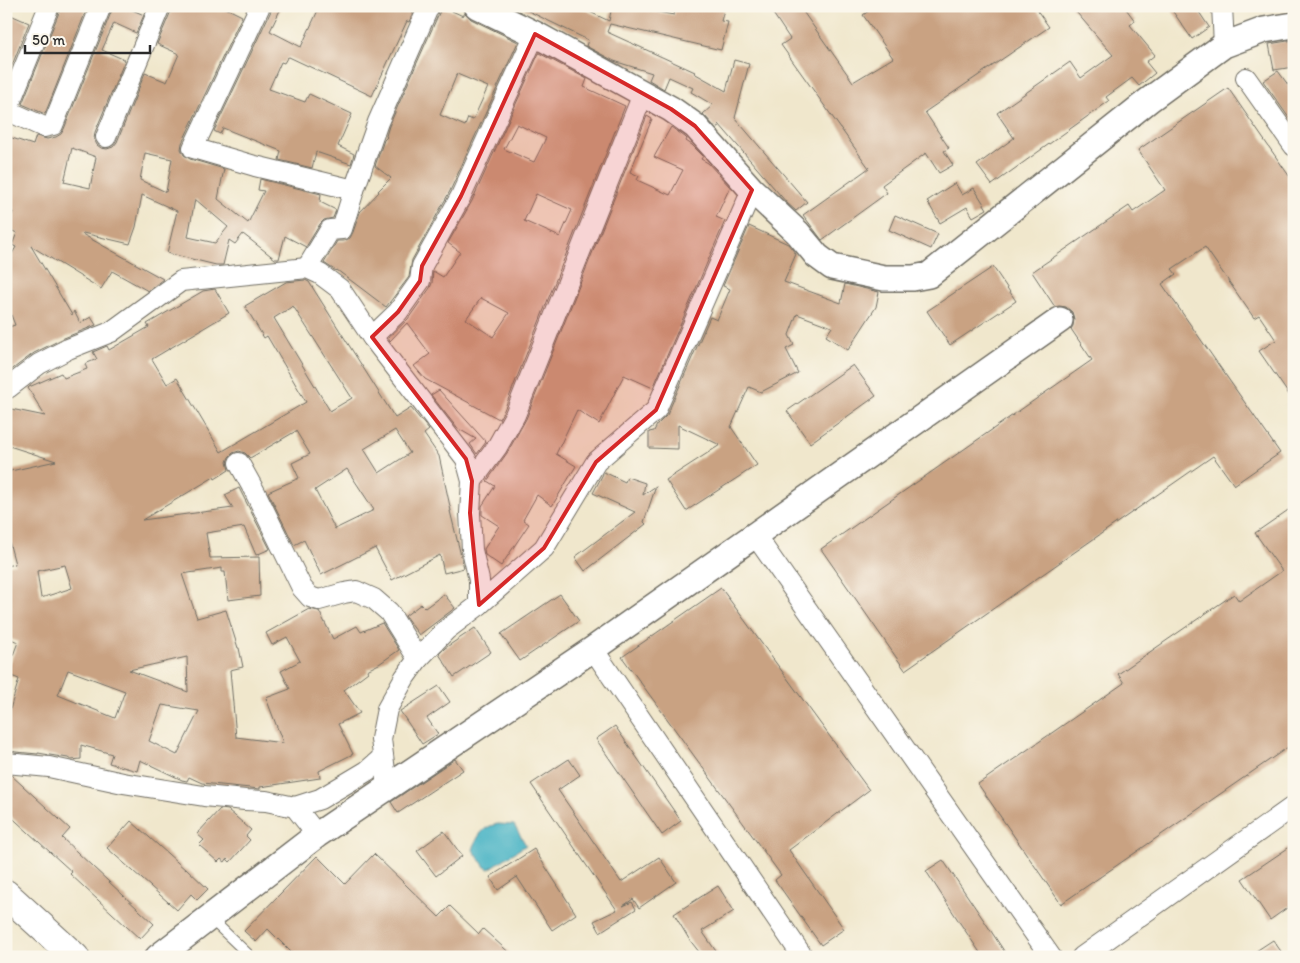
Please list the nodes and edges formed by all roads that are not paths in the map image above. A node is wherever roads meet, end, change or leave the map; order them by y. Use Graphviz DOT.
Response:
graph roads {
  1 [pos="49,6"];
  2 [pos="101,6"];
  3 [pos="160,6"];
  4 [pos="260,6"];
  5 [pos="429,6"];
  6 [pos="477,6"];
  7 [pos="1222,6"];
  8 [pos="1294,25"];
  9 [pos="535,34"];
  10 [pos="1224,45"];
  11 [pos="1246,78"];
  12 [pos="644,94"];
  13 [pos="7,110"];
  14 [pos="106,138"];
  15 [pos="1294,146"];
  16 [pos="354,190"];
  17 [pos="752,190"];
  18 [pos="307,268"];
  19 [pos="1060,320"];
  20 [pos="372,337"];
  21 [pos="6,388"];
  22 [pos="239,463"];
  23 [pos="472,482"];
  24 [pos="755,535"];
  25 [pos="478,605"];
  26 [pos="593,649"];
  27 [pos="418,659"];
  28 [pos="384,757"];
  29 [pos="6,763"];
  30 [pos="387,787"];
  31 [pos="1294,806"];
  32 [pos="295,807"];
  33 [pos="317,835"];
  34 [pos="6,894"];
  35 [pos="210,918"];
  36 [pos="75,957"];
  37 [pos="158,957"];
  38 [pos="251,957"];
  39 [pos="803,957"];
  40 [pos="1051,957"];
  41 [pos="1082,957"];
  1 -- 13 [label="street"];
  2 -- 13 [label="street"];
  3 -- 14 [label="street"];
  4 -- 16 [label="street"];
  5 -- 16 [label="street"];
  6 -- 9 [label="street"];
  7 -- 10 [label="street"];
  8 -- 10 [label="street"];
  9 -- 12 [label="street"];
  9 -- 20 [label="street"];
  10 -- 17 [label="street"];
  11 -- 15 [label="street"];
  12 -- 17 [label="street"];
  12 -- 23 [label="street"];
  16 -- 18 [label="street"];
  17 -- 25 [label="street"];
  18 -- 20 [label="street"];
  18 -- 21 [label="street"];
  19 -- 24 [label="street"];
  20 -- 23 [label="street"];
  22 -- 27 [label="street"];
  23 -- 25 [label="street"];
  24 -- 26 [label="street"];
  24 -- 40 [label="street"];
  25 -- 27 [label="street"];
  26 -- 30 [label="street"];
  26 -- 39 [label="street"];
  27 -- 28 [label="street"];
  28 -- 30 [label="street"];
  28 -- 32 [label="street"];
  29 -- 32 [label="street"];
  30 -- 33 [label="street"];
  31 -- 41 [label="street"];
  32 -- 33 [label="street"];
  33 -- 35 [label="street"];
  34 -- 36 [label="main road"];
  35 -- 37 [label="street"];
  35 -- 38 [label="lane"];
}
